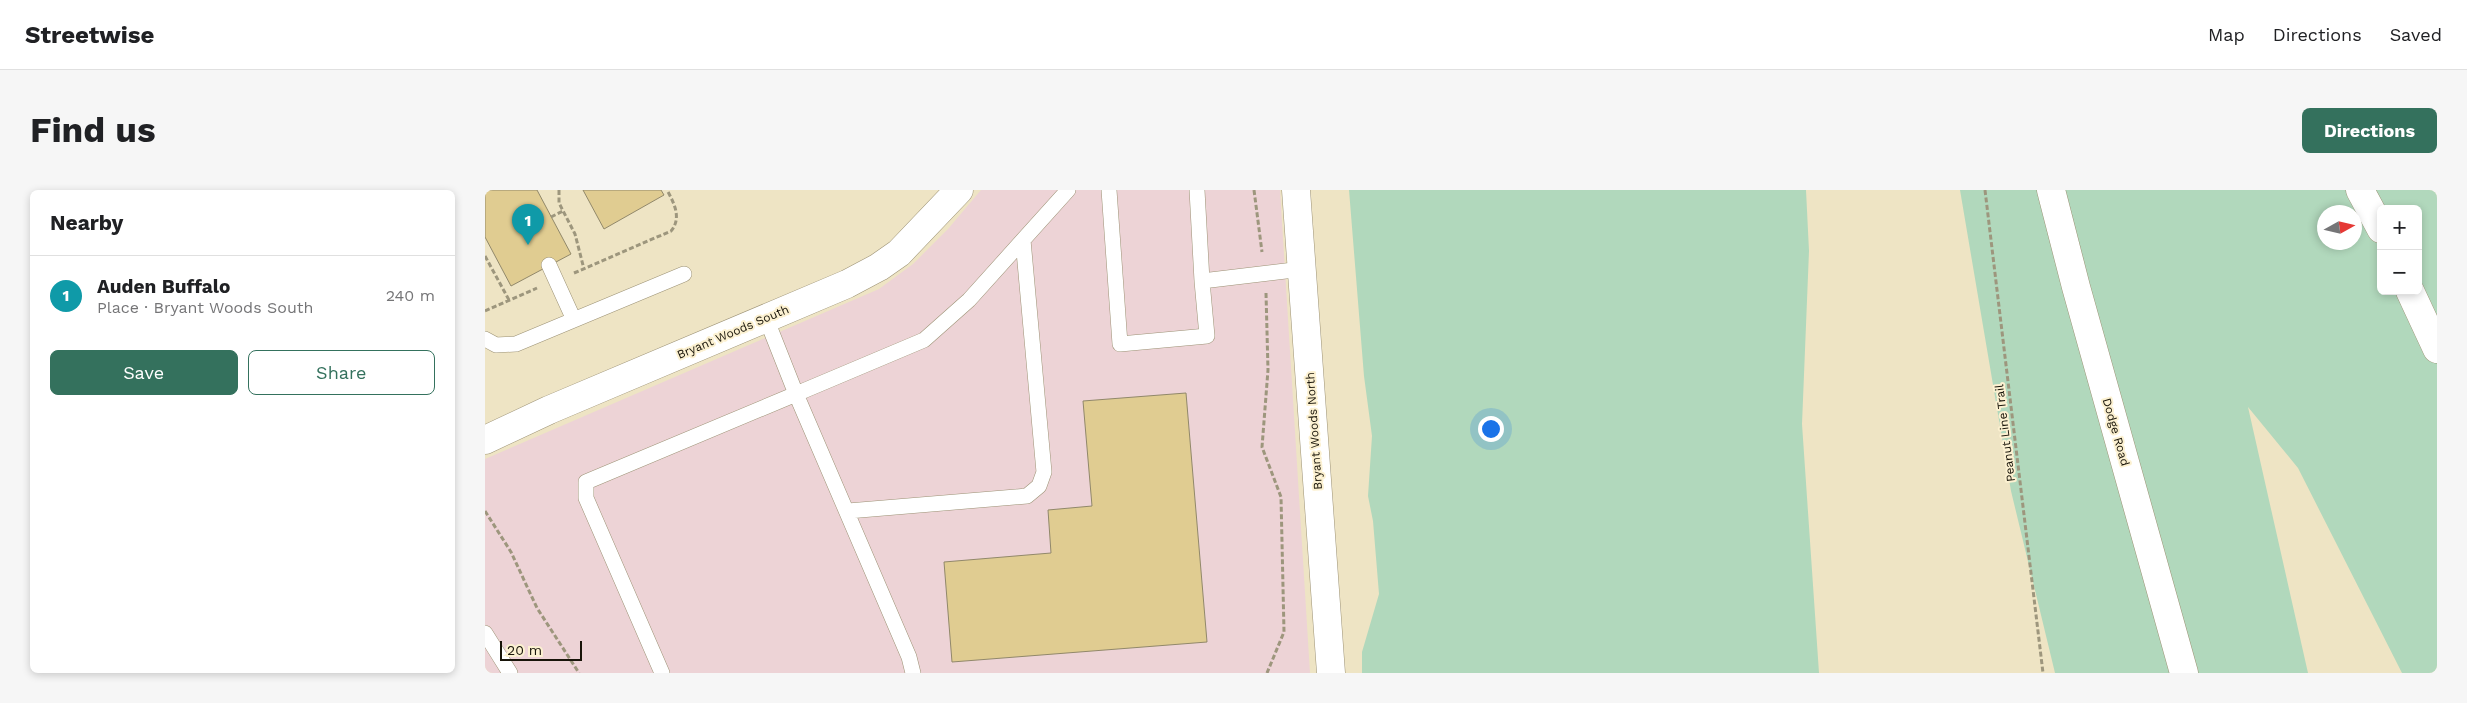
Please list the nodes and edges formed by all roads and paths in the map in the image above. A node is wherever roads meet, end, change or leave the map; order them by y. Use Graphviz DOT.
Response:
graph roads {
  1 [pos="559,190"];
  2 [pos="667,190"];
  3 [pos="959,190"];
  4 [pos="1068,190"];
  5 [pos="1109,190"];
  6 [pos="1197,190"];
  7 [pos="1254,190"];
  8 [pos="1297,190"];
  9 [pos="1985,190"];
  10 [pos="2051,190"];
  11 [pos="2360,190"];
  12 [pos="563,211"];
  13 [pos="551,217"];
  14 [pos="2377,222"];
  15 [pos="1023,240"];
  16 [pos="485,256"];
  17 [pos="549,265"];
  18 [pos="584,269"];
  19 [pos="1302,269"];
  20 [pos="571,274"];
  21 [pos="684,274"];
  22 [pos="1264,274"];
  23 [pos="1202,281"];
  24 [pos="541,287"];
  25 [pos="2412,295"];
  26 [pos="509,300"];
  27 [pos="485,311"];
  28 [pos="767,318"];
  29 [pos="574,320"];
  30 [pos="485,339"];
  31 [pos="2437,349"];
  32 [pos="796,394"];
  33 [pos="485,440"];
  34 [pos="485,511"];
  35 [pos="848,511"];
  36 [pos="485,633"];
  37 [pos="510,673"];
  38 [pos="579,673"];
  39 [pos="663,673"];
  40 [pos="913,673"];
  41 [pos="1267,673"];
  42 [pos="1331,673"];
  43 [pos="2043,673"];
  44 [pos="2184,673"];
  1 -- 12 [label="path"];
  2 -- 18 [label="path"];
  3 -- 28 [label="main road, Bryant Woods South"];
  4 -- 15 [label="lane"];
  5 -- 23 [label="lane"];
  6 -- 23 [label="lane"];
  7 -- 22 [label="path"];
  8 -- 19 [label="main road, Bryant Woods North"];
  9 -- 43 [label="path, Peanut Line Trail"];
  10 -- 44 [label="main road, Dodge Road"];
  11 -- 14 [label="main road"];
  12 -- 13 [label="path"];
  12 -- 18 [label="path"];
  15 -- 32 [label="lane"];
  15 -- 35 [label="lane"];
  16 -- 26 [label="path"];
  17 -- 29 [label="lane"];
  18 -- 20 [label="path"];
  19 -- 22 [label="lane"];
  19 -- 42 [label="main road, Bryant Woods North"];
  21 -- 29 [label="lane"];
  22 -- 23 [label="lane"];
  22 -- 41 [label="path"];
  24 -- 26 [label="path"];
  25 -- 31 [label="main road"];
  26 -- 27 [label="path"];
  28 -- 32 [label="lane"];
  28 -- 33 [label="main road, Bryant Woods South"];
  29 -- 30 [label="lane"];
  32 -- 35 [label="lane"];
  32 -- 39 [label="lane"];
  34 -- 38 [label="path"];
  35 -- 40 [label="lane"];
  36 -- 37 [label="lane"];
}
